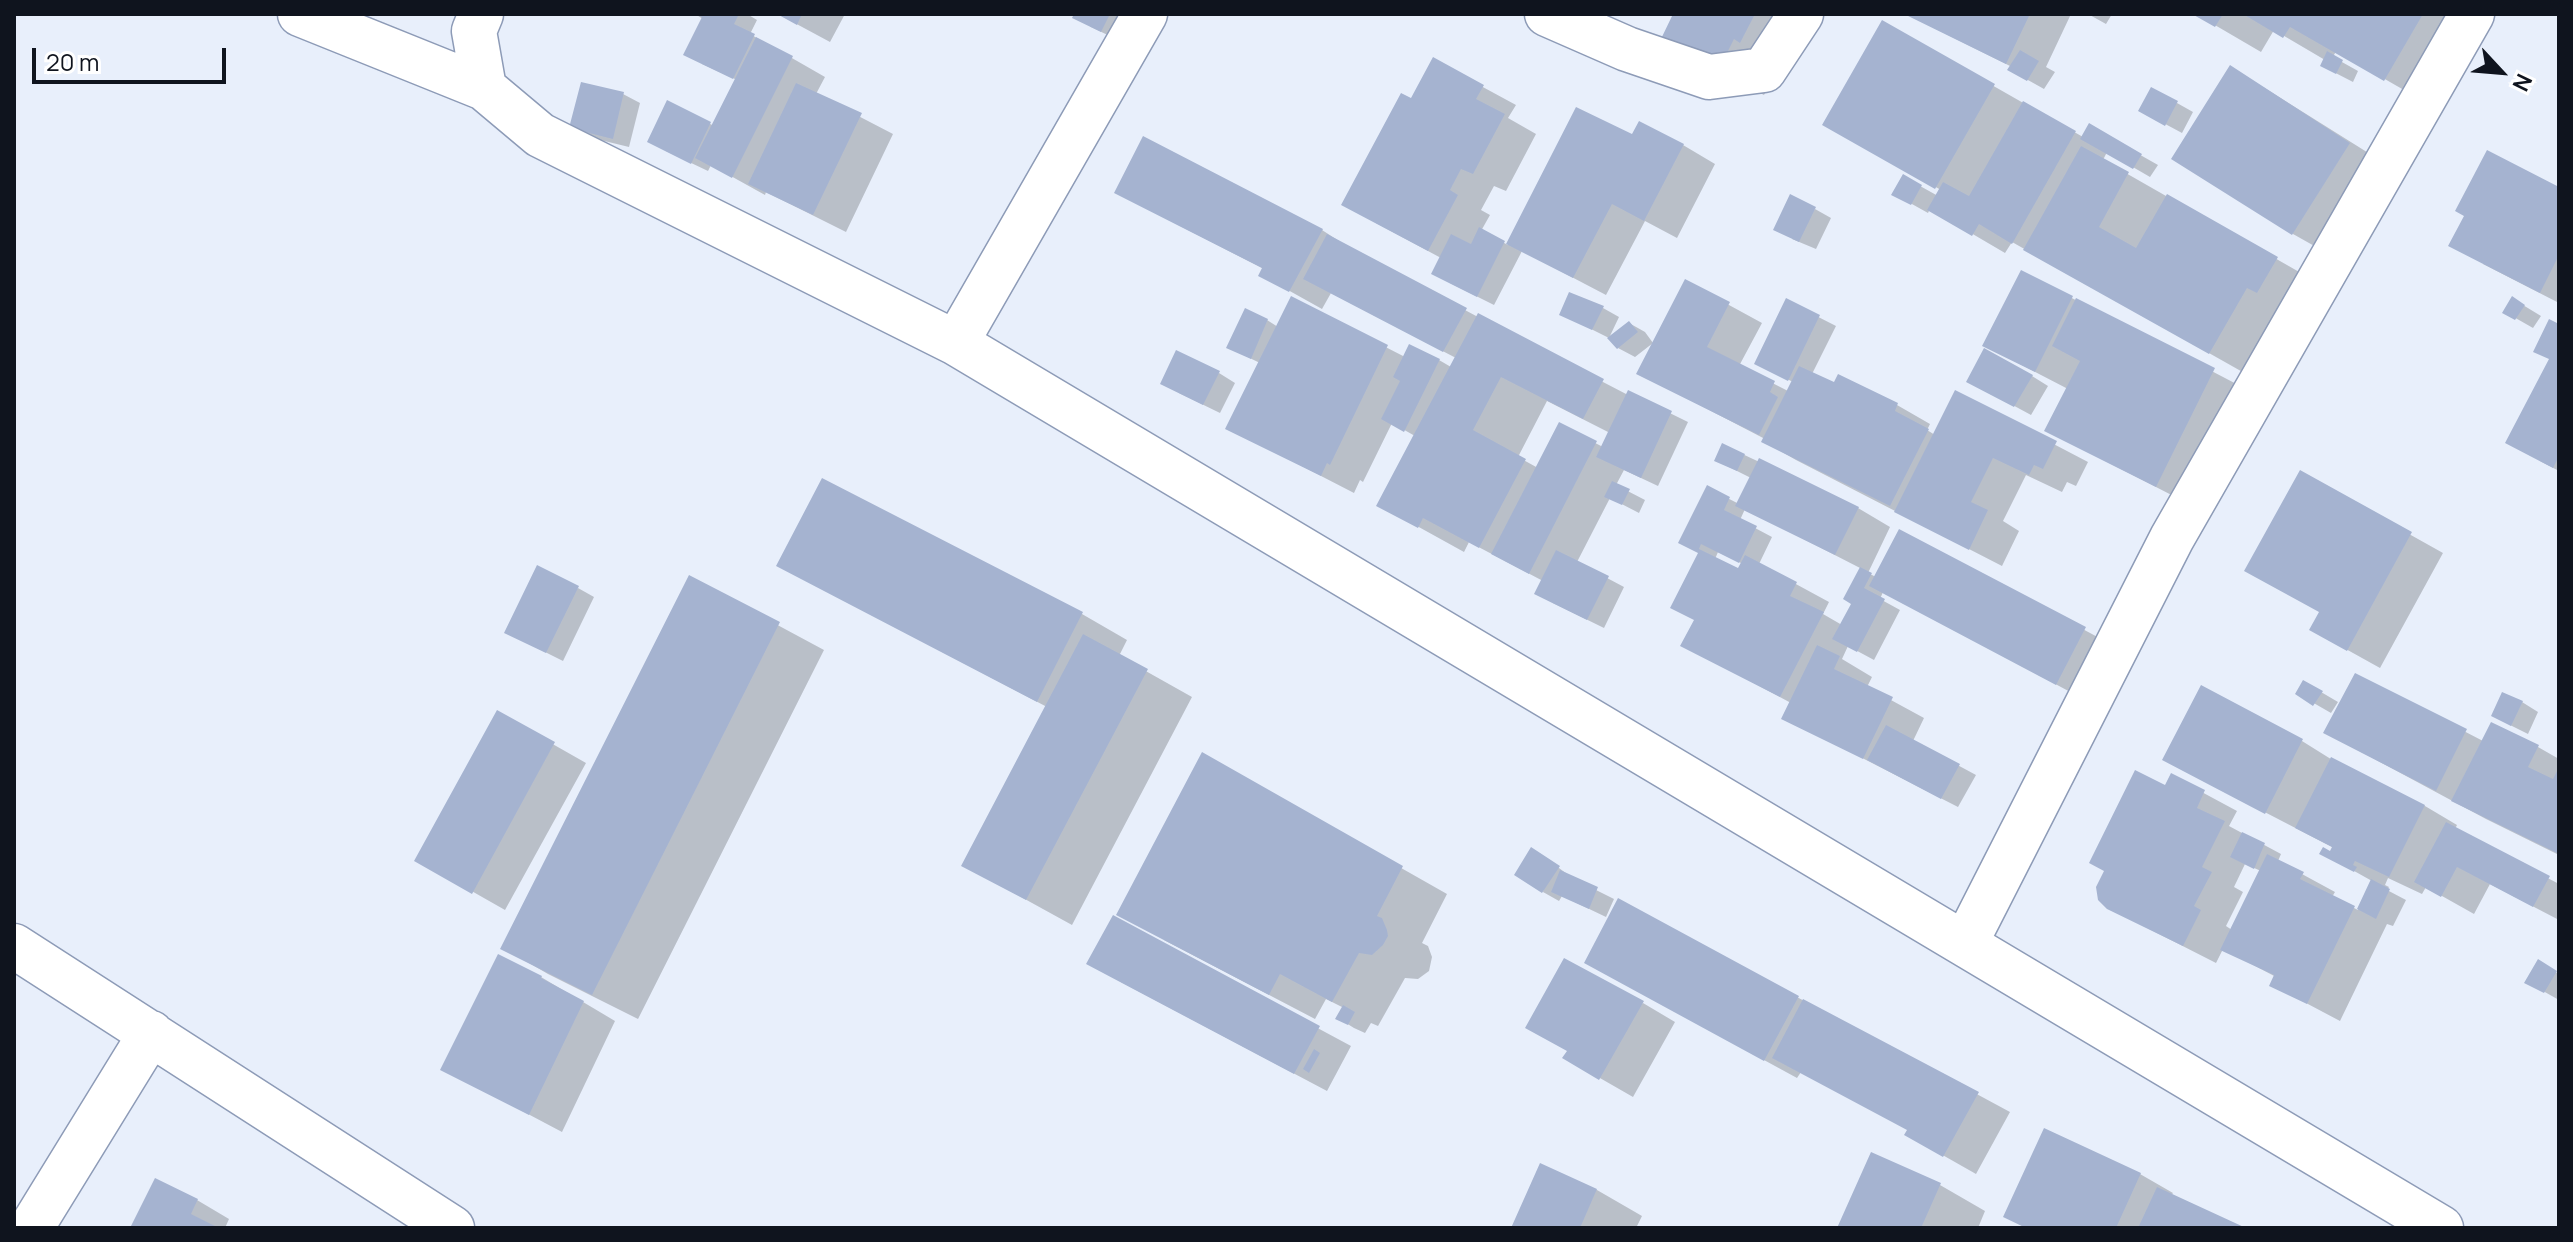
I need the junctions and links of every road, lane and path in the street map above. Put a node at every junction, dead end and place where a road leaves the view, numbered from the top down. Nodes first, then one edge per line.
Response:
1 (300, 14) edge
2 (481, 14) edge
3 (1145, 14) edge
4 (1547, 14) edge
5 (1801, 14) edge
6 (2472, 14) edge
7 (484, 88) junction
8 (956, 343) junction
9 (1965, 944) junction
10 (14, 946) edge
11 (151, 1033) junction
12 (31, 1228) edge
13 (452, 1228) edge
14 (2441, 1228) edge

1 - 7 street
2 - 7 street
3 - 8 street
4 - 5 street
6 - 9 street
7 - 8 street
8 - 9 street
9 - 14 street
10 - 11 street
11 - 12 street
11 - 13 street

